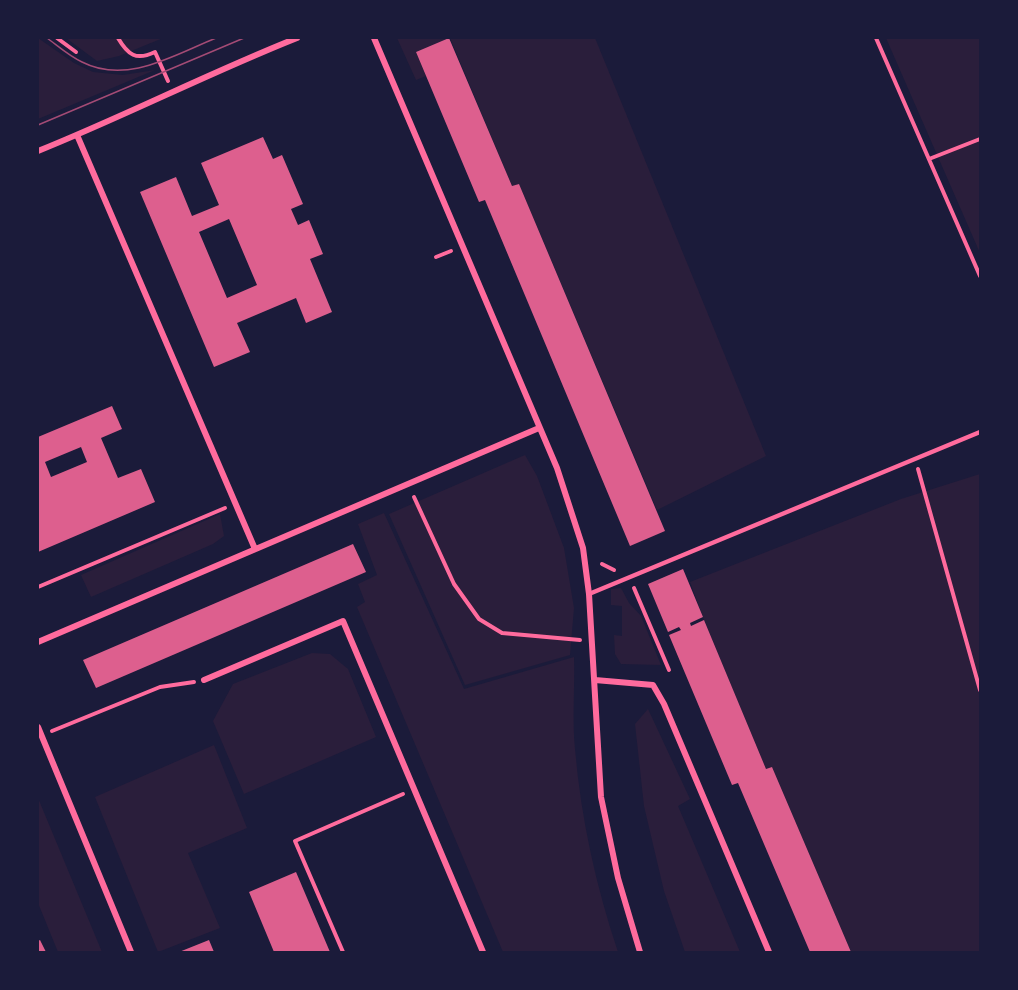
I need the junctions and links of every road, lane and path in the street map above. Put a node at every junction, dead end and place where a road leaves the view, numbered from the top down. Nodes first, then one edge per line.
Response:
1 (57, 38) edge
2 (118, 38) edge
3 (297, 38) edge
4 (374, 38) edge
5 (876, 38) edge
6 (76, 52) dead end
7 (173, 93) junction
8 (77, 135) junction
9 (981, 139) edge
10 (38, 151) edge
11 (929, 159) junction
12 (451, 251) dead end
13 (436, 257) dead end
14 (981, 276) edge
15 (539, 428) junction
16 (981, 432) edge
17 (914, 458) junction
18 (414, 497) dead end
19 (235, 503) junction
20 (255, 549) junction
21 (602, 564) dead end
22 (630, 577) junction
23 (38, 587) edge
24 (589, 594) junction
25 (580, 640) dead end
26 (38, 642) edge
27 (669, 670) dead end
28 (204, 680) joint
29 (595, 680) junction
30 (981, 690) edge
31 (38, 727) edge
32 (41, 736) junction
33 (415, 789) junction
34 (131, 952) edge
35 (343, 952) edge
36 (483, 952) edge
37 (640, 952) edge
38 (769, 952) edge

1 - 6 path
2 - 7 path
3 - 7 street
4 - 15 street
5 - 11 path
7 - 8 street
8 - 10 street
8 - 19 street
9 - 11 path
11 - 14 path
12 - 13 path
15 - 20 street
15 - 24 street
16 - 17 lane
17 - 22 lane
17 - 30 path
18 - 25 path
19 - 20 street
19 - 23 path
20 - 26 street
21 - 22 path
22 - 24 lane
22 - 27 path
24 - 29 street
28 - 32 path
28 - 33 street
29 - 37 street
29 - 38 street
31 - 32 street
32 - 34 street
33 - 35 path
33 - 36 street

